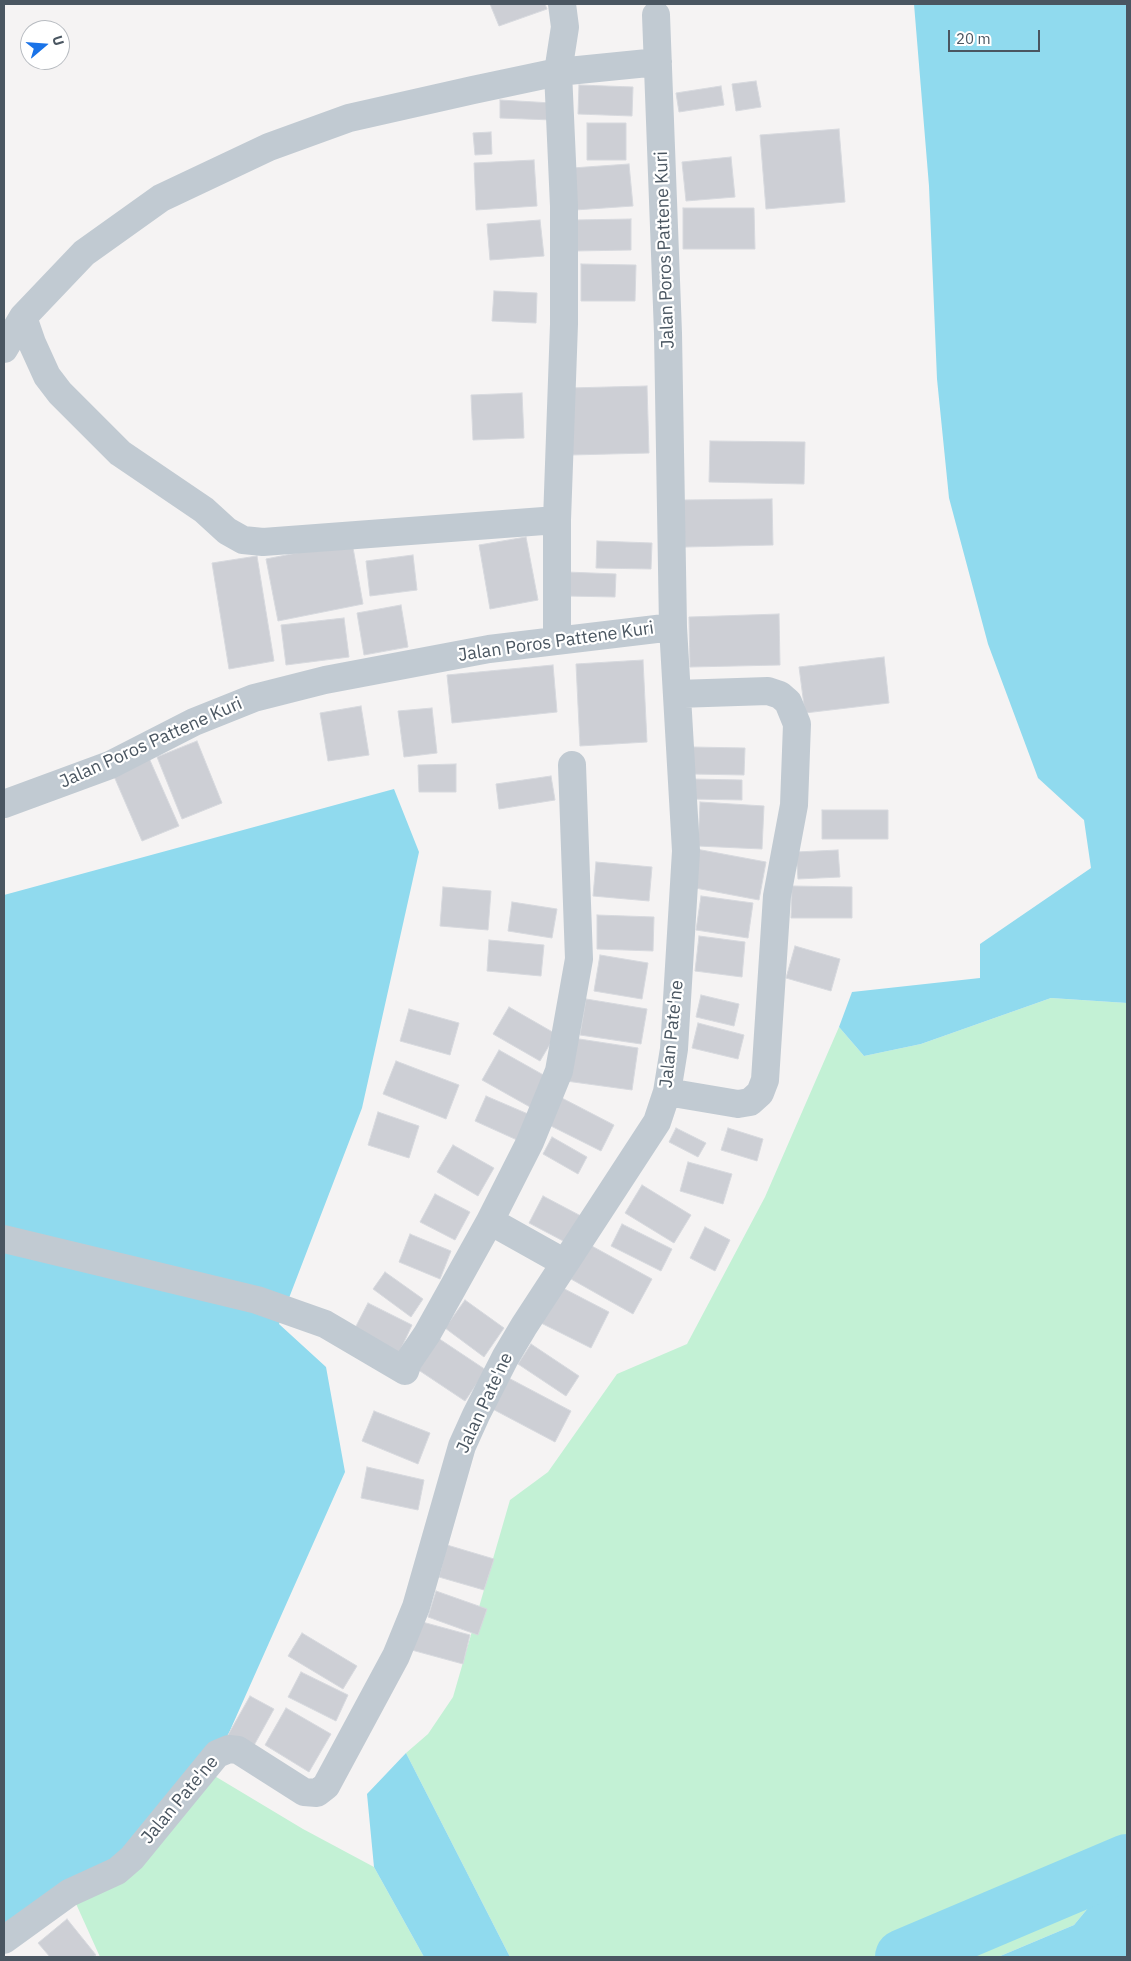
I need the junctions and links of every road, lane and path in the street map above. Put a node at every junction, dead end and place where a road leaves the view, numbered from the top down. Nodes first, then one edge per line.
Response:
1 (562, 4) edge
2 (656, 16) dead end
3 (658, 62) junction
4 (558, 72) junction
5 (23, 317) junction
6 (4, 349) edge
7 (557, 520) junction
8 (673, 627) junction
9 (557, 640) junction
10 (677, 694) junction
11 (572, 765) dead end
12 (4, 804) edge
13 (667, 1092) junction
14 (490, 1221) junction
15 (4, 1239) edge
16 (565, 1263) junction
17 (4, 1940) edge

1 - 4 street
2 - 3 street, Jalan Poros Pattene Kuri
3 - 4 street
3 - 8 street, Jalan Poros Pattene Kuri
4 - 5 street
4 - 7 street
5 - 6 street
5 - 7 street
7 - 9 street
8 - 9 street, Jalan Poros Pattene Kuri
8 - 10 street, Jalan Pate'ne
9 - 12 street, Jalan Poros Pattene Kuri
10 - 13 street, Jalan Pate'ne
10 - 13 street
11 - 14 street
13 - 16 street, Jalan Pate'ne
14 - 15 street
14 - 16 street
16 - 17 street, Jalan Pate'ne

